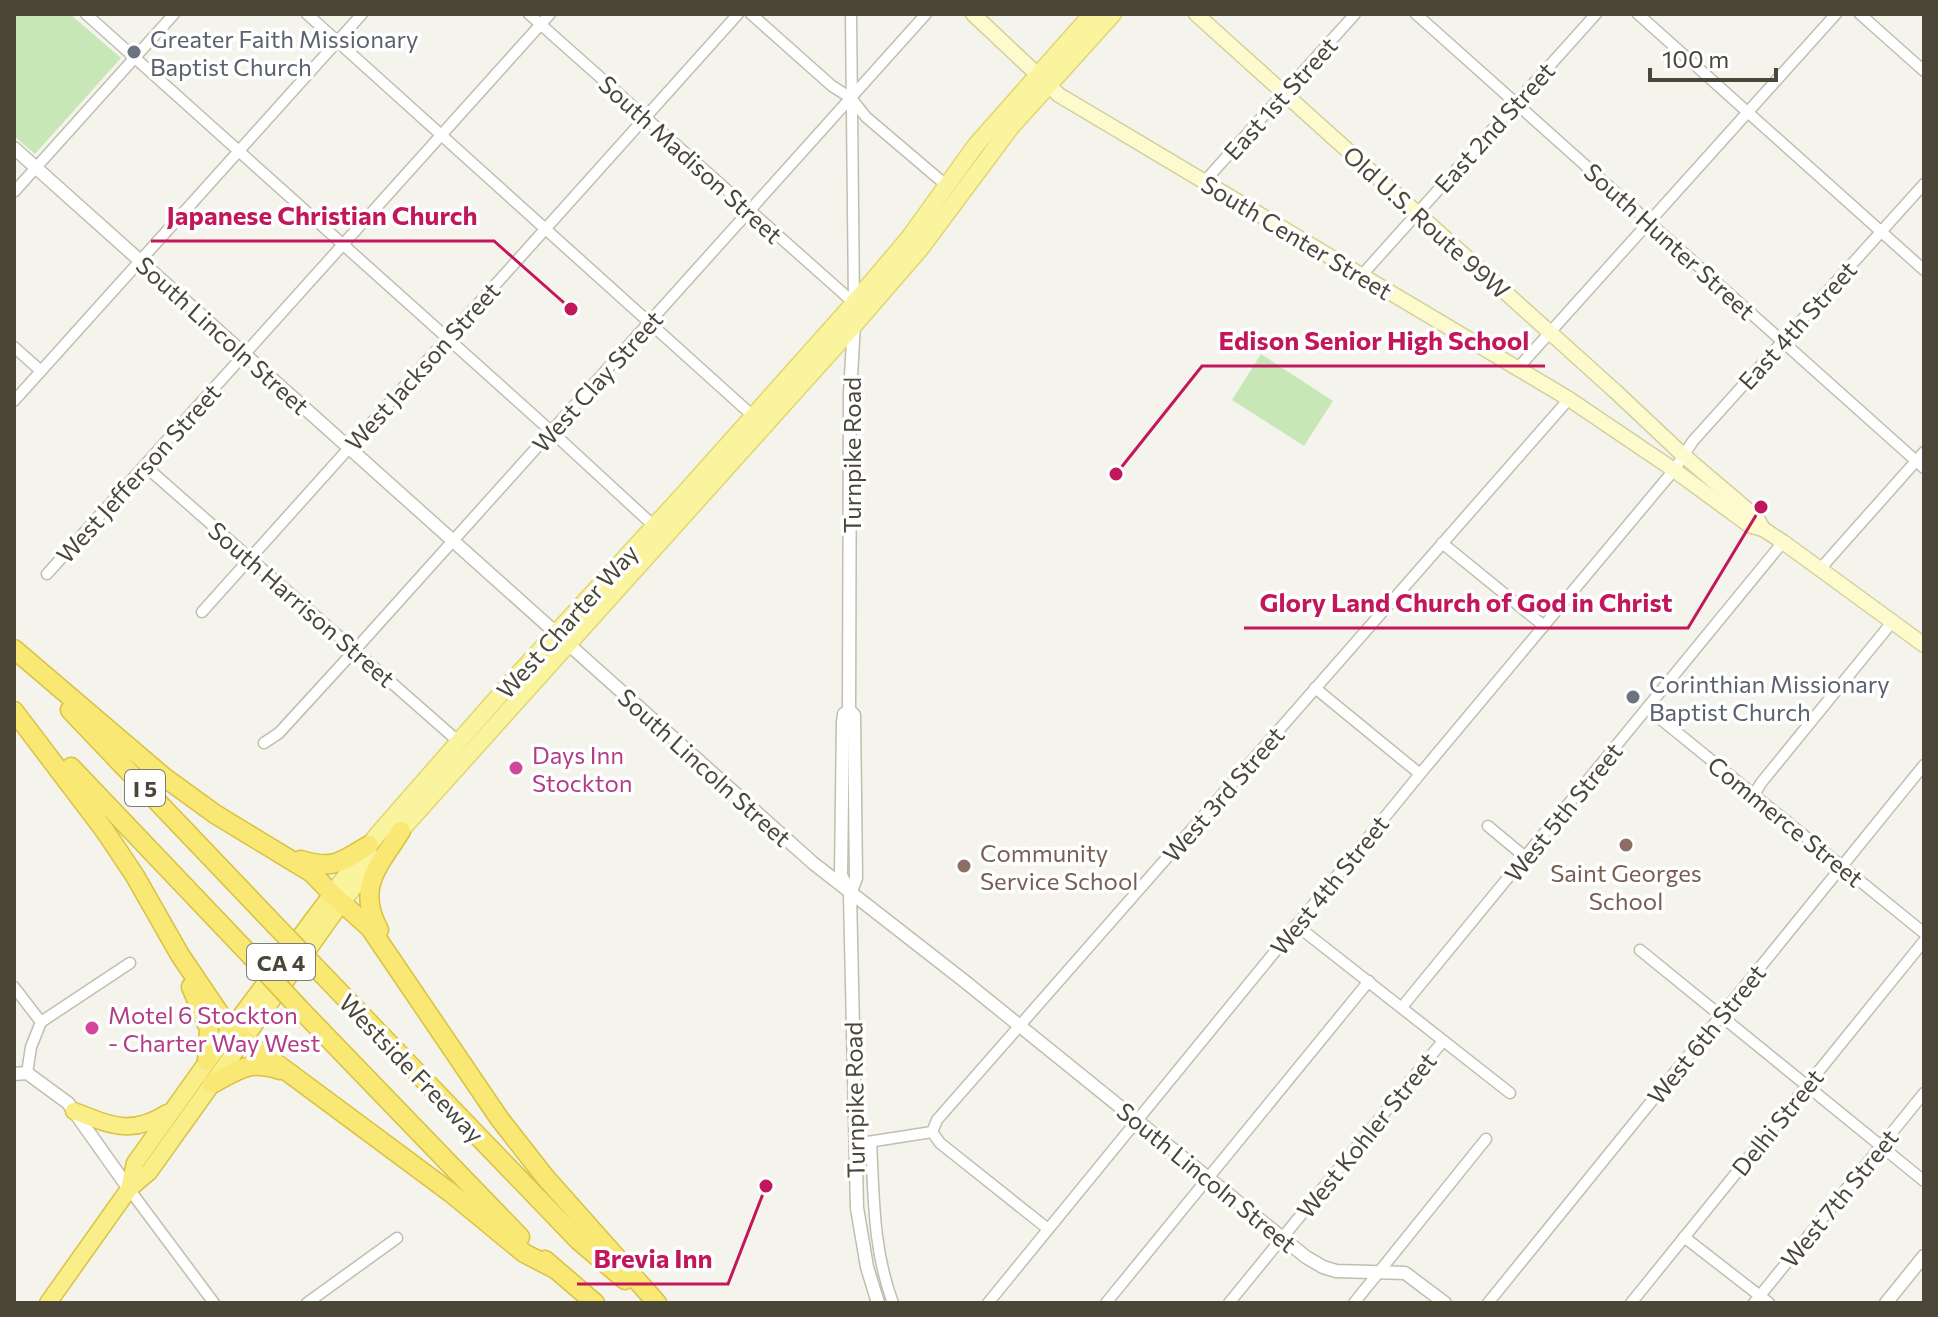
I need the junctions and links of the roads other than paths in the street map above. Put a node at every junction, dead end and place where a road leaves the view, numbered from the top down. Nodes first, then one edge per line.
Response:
1 (86, 14) edge
2 (174, 14) edge
3 (307, 14) edge
4 (362, 14) edge
5 (529, 14) edge
6 (550, 14) edge
7 (738, 14) edge
8 (751, 14) edge
9 (851, 14) edge
10 (926, 14) edge
11 (973, 14) edge
12 (1092, 14) edge
13 (1113, 14) edge
14 (1196, 14) edge
15 (1355, 14) edge
16 (1416, 14) edge
17 (1596, 14) edge
18 (1638, 14) edge
19 (1836, 14) edge
20 (1860, 14) edge
21 (541, 24) junction
22 (338, 41) junction
23 (135, 57) junction
24 (1924, 71) edge
25 (1043, 80) junction
26 (1284, 93) junction
27 (851, 98) junction
28 (1516, 103) junction
29 (1748, 112) junction
30 (645, 118) junction
31 (442, 135) junction
32 (14, 148) edge
33 (239, 151) junction
34 (36, 168) junction
35 (1204, 182) junction
36 (1924, 184) edge
37 (946, 185) junction
38 (14, 192) edge
39 (750, 211) junction
40 (1417, 213) junction
41 (1649, 222) junction
42 (546, 228) junction
43 (1881, 232) junction
44 (343, 244) junction
45 (140, 261) junction
46 (1924, 270) edge
47 (1361, 276) junction
48 (854, 303) junction
49 (651, 321) junction
50 (854, 324) junction
51 (1550, 332) junction
52 (447, 337) junction
53 (1782, 342) junction
54 (14, 347) edge
55 (244, 354) junction
56 (1517, 369) junction
57 (41, 371) junction
58 (1569, 399) junction
59 (14, 401) edge
60 (753, 416) junction
61 (552, 432) junction
62 (349, 448) junction
63 (1683, 455) junction
64 (735, 458) junction
65 (1921, 461) edge
66 (145, 466) junction
67 (1674, 470) junction
68 (654, 526) junction
69 (1763, 529) junction
70 (454, 540) junction
71 (1783, 542) junction
72 (1442, 543) junction
73 (250, 558) junction
74 (1821, 568) junction
75 (633, 571) junction
76 (47, 574) dead end
77 (202, 612) dead end
78 (1893, 621) junction
79 (1544, 626) junction
80 (562, 640) junction
81 (1924, 645) edge
82 (14, 650) edge
83 (354, 651) junction
84 (1315, 688) junction
85 (1647, 708) junction
86 (14, 709) edge
87 (459, 742) junction
88 (264, 743) dead end
89 (1924, 765) edge
90 (1420, 774) junction
91 (1754, 795) junction
92 (427, 802) junction
93 (1488, 826) dead end
94 (401, 831) junction
95 (369, 845) junction
96 (286, 856) junction
97 (1525, 857) junction
98 (1842, 866) junction
99 (850, 894) junction
100 (337, 898) junction
101 (1296, 925) junction
102 (1924, 933) edge
103 (1924, 941) edge
104 (1640, 950) dead end
105 (180, 955) junction
106 (130, 963) dead end
107 (401, 972) junction
108 (1369, 981) junction
109 (14, 987) edge
110 (1402, 1007) junction
111 (1721, 1016) junction
112 (41, 1022) junction
113 (1019, 1026) junction
114 (238, 1034) junction
115 (1443, 1041) junction
116 (207, 1061) junction
117 (20, 1073) edge
118 (289, 1073) junction
119 (212, 1084) junction
120 (1807, 1086) junction
121 (1510, 1093) dead end
122 (1924, 1093) edge
123 (175, 1108) junction
124 (74, 1111) junction
125 (1138, 1121) junction
126 (932, 1132) junction
127 (1486, 1139) dead end
128 (871, 1142) junction
129 (855, 1144) junction
130 (1881, 1146) junction
131 (1208, 1178) junction
132 (1924, 1181) edge
133 (129, 1189) junction
134 (1048, 1229) junction
135 (1684, 1237) junction
136 (397, 1238) dead end
137 (1282, 1238) junction
138 (1924, 1256) edge
139 (553, 1268) junction
140 (1378, 1273) junction
141 (1761, 1301) edge
142 (48, 1303) edge
143 (214, 1303) edge
144 (307, 1303) edge
145 (595, 1303) edge
146 (655, 1303) edge
147 (878, 1303) edge
148 (893, 1303) edge
149 (988, 1303) edge
150 (1106, 1303) edge
151 (1229, 1303) edge
152 (1354, 1303) edge
153 (1445, 1303) edge
154 (1488, 1303) edge
155 (1631, 1303) edge
156 (1886, 1303) edge

1 - 23 street
2 - 23 street
3 - 22 street
4 - 22 street
5 - 21 street, South Madison Street
6 - 21 street, West Jefferson Street
7 - 30 street, West Jackson Street
8 - 27 street
9 - 27 street, Turnpike Road
10 - 27 street, West Clay Street
11 - 25 main road, South Center Street
12 - 25 main road
13 - 25 main road
14 - 26 main road, Old U.S. Route 99W
15 - 26 street, East 1st Street
16 - 28 street, South Hunter Street
17 - 28 street, East 2nd Street
18 - 29 street
19 - 29 street
20 - 24 street
21 - 30 street, South Madison Street
21 - 31 street, West Jefferson Street
22 - 31 street
22 - 33 street
23 - 33 street
23 - 34 street
25 - 35 main road, South Center Street
25 - 37 main road, West Charter Way
25 - 50 main road, West Charter Way
26 - 35 street, East 1st Street
26 - 40 main road, Old U.S. Route 99W
27 - 37 street
27 - 39 street, West Clay Street
27 - 48 street, Turnpike Road
28 - 40 street, East 2nd Street
28 - 41 street, South Hunter Street
29 - 41 street
29 - 43 street
30 - 39 street, South Madison Street
30 - 42 street, West Jackson Street
31 - 42 street
31 - 44 street, West Jefferson Street
32 - 34 street, South Lincoln Street
33 - 44 street
33 - 45 street
34 - 38 street
34 - 45 street, South Lincoln Street
35 - 47 main road, South Center Street
36 - 43 street, East 4th Street
37 - 48 main road, West Charter Way
39 - 48 street, South Madison Street
39 - 49 street, West Clay Street
40 - 47 street, East 2nd Street
40 - 51 main road, Old U.S. Route 99W
41 - 51 street
41 - 53 street, South Hunter Street
42 - 49 street
42 - 52 street, West Jackson Street
43 - 46 street
43 - 53 street, East 4th Street
44 - 52 street
44 - 55 street, West Jefferson Street
45 - 55 street, South Lincoln Street
45 - 57 street
47 - 56 main road, South Center Street
48 - 50 street, Turnpike Road
48 - 60 main road, West Charter Way
49 - 60 street
49 - 61 street, West Clay Street
50 - 64 main road, West Charter Way
50 - 99 street, Turnpike Road
51 - 56 street
51 - 63 main road, Old U.S. Route 99W
52 - 61 street
52 - 62 street, West Jackson Street
53 - 63 street, East 4th Street
53 - 65 street, South Hunter Street
54 - 57 street
55 - 62 street, South Lincoln Street
55 - 66 street, West Jefferson Street
56 - 58 main road, South Center Street
57 - 59 street
58 - 67 main road, South Center Street
58 - 72 street, West 3rd Street
60 - 64 main road
60 - 68 main road, West Charter Way
61 - 68 street
61 - 70 street, West Clay Street
62 - 70 street, South Lincoln Street
62 - 73 street, West Jackson Street
63 - 67 street, East 4th Street
63 - 69 main road, Old U.S. Route 99W
64 - 75 main road, West Charter Way
65 - 74 street
66 - 73 street, South Harrison Street
66 - 76 street, West Jefferson Street
67 - 69 main road, Old U.S. Route 99W
67 - 79 street, West 4th Street
68 - 75 main road
68 - 80 main road, West Charter Way
69 - 71 main road, Old U.S. Route 99W
70 - 80 street, South Lincoln Street
70 - 83 street, West Clay Street
71 - 74 main road, Old U.S. Route 99W
71 - 85 street, West 5th Street
72 - 79 street
72 - 84 street, West 3rd Street
73 - 77 street, West Jackson Street
73 - 83 street, South Harrison Street
74 - 78 main road, Old U.S. Route 99W
75 - 80 main road, West Charter Way
78 - 81 main road, Old U.S. Route 99W
78 - 91 street
79 - 90 street, West 4th Street
80 - 87 main road, West Charter Way
80 - 92 main road, West Charter Way
80 - 99 street, South Lincoln Street
82 - 96 highway
82 - 146 highway, Westside Freeway / I 5, bridge
83 - 87 street, South Harrison Street
83 - 88 street, West Clay Street
84 - 90 street
84 - 113 street, West 3rd Street
85 - 91 street, Commerce Street
85 - 97 street, West 5th Street
86 - 105 highway
86 - 139 highway, Westside Freeway / I 5, bridge
87 - 92 main road
87 - 95 main road, West Charter Way
89 - 98 street, West 6th Street
90 - 101 street, West 4th Street
91 - 98 street, Commerce Street
92 - 94 main road, West Charter Way
93 - 97 street
94 - 100 main road, West Charter Way
94 - 107 highway
95 - 96 highway
95 - 100 main road, West Charter Way
96 - 100 highway
97 - 110 street, West 5th Street
98 - 102 street, Commerce Street
98 - 111 street, West 6th Street
99 - 113 street, South Lincoln Street
99 - 129 street, Turnpike Road
100 - 107 highway
100 - 114 highway, West Charter Way / CA 4
101 - 108 street
101 - 125 street, West 4th Street
103 - 120 street, Delhi Street
104 - 111 street
105 - 114 highway
105 - 116 highway
106 - 112 street
107 - 146 highway
108 - 110 street
108 - 131 street
109 - 112 street
110 - 115 street
111 - 120 street
111 - 154 street, West 6th Street
112 - 117 street
113 - 125 street, South Lincoln Street
113 - 126 street, West 3rd Street
114 - 116 highway, West Charter Way / CA 4
114 - 118 highway
114 - 119 highway, West Charter Way / CA 4
115 - 121 street
115 - 137 street, West Kohler Street
116 - 123 highway, West Charter Way / CA 4
117 - 124 street
118 - 119 highway
118 - 139 highway
119 - 133 highway, West Charter Way / CA 4
120 - 130 street
120 - 135 street, Delhi Street
122 - 130 street, West 7th Street
123 - 124 highway
123 - 133 highway, West Charter Way / CA 4
124 - 133 street
125 - 131 street, South Lincoln Street
125 - 134 street, West 4th Street
126 - 128 street
126 - 134 street
127 - 140 street
128 - 129 street
128 - 148 street
129 - 147 street, Turnpike Road
130 - 132 street
130 - 141 street, West 7th Street
131 - 137 street, South Lincoln Street
131 - 150 street
133 - 142 highway, West Charter Way / CA 4
133 - 143 street
134 - 149 street, West 4th Street
135 - 141 street
135 - 155 street, Delhi Street
136 - 144 street
137 - 140 street, South Lincoln Street
137 - 151 street, West Kohler Street
138 - 156 street
139 - 145 highway, Westside Freeway / I 5
140 - 152 street
140 - 153 street, South Lincoln Street

